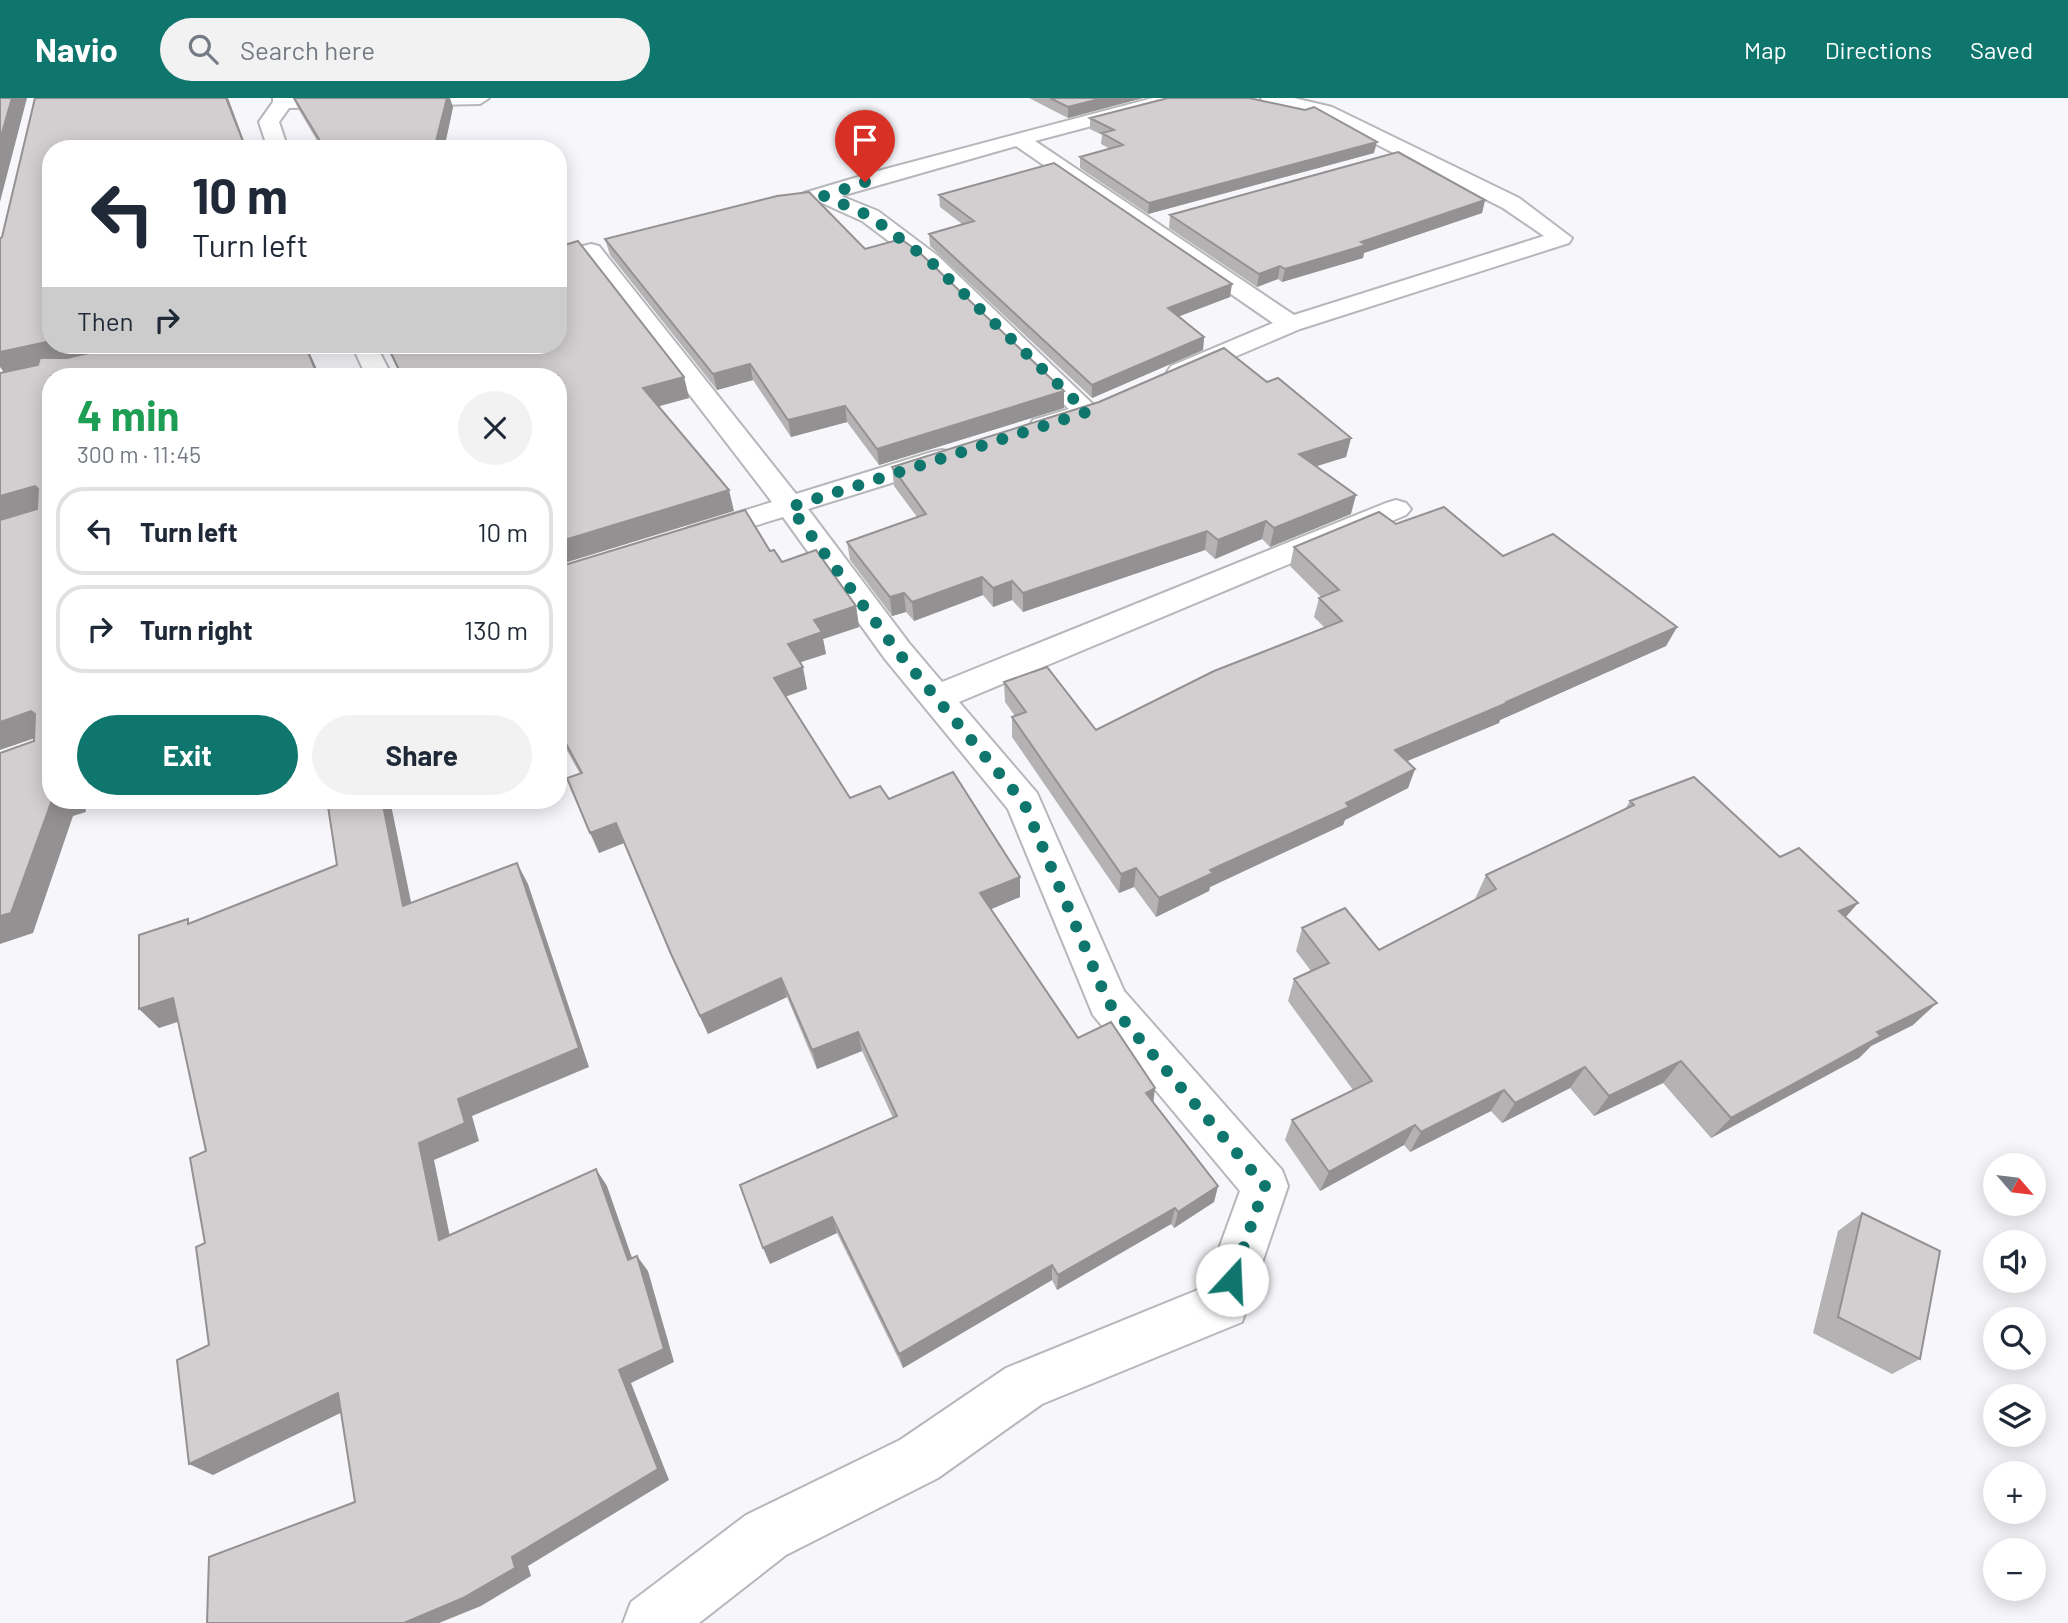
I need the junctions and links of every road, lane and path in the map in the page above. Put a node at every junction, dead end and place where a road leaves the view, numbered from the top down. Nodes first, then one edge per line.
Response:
1 (480, 98) edge
2 (1175, 98) edge
3 (1270, 98) edge
4 (282, 100) edge
5 (1020, 139) junction
6 (275, 140) edge
7 (1408, 152) junction
8 (1381, 160) edge
9 (824, 196) junction
10 (790, 201) edge
11 (1171, 218) edge
12 (1145, 225) junction
13 (592, 250) dead end
14 (1291, 324) junction
15 (1163, 379) edge
16 (1014, 435) edge
17 (961, 452) edge
18 (790, 507) junction
19 (1396, 509) dead end
20 (672, 543) edge
21 (937, 698) junction
22 (652, 1623) edge

1 - 4 street
2 - 5 street
3 - 7 street
4 - 6 street
5 - 9 street
5 - 12 street
7 - 8 street
7 - 14 street
9 - 10 street
9 - 16 street
11 - 12 street
12 - 14 street
13 - 18 street
14 - 15 street
17 - 18 street
18 - 20 street
18 - 21 street
19 - 21 street
21 - 22 street

